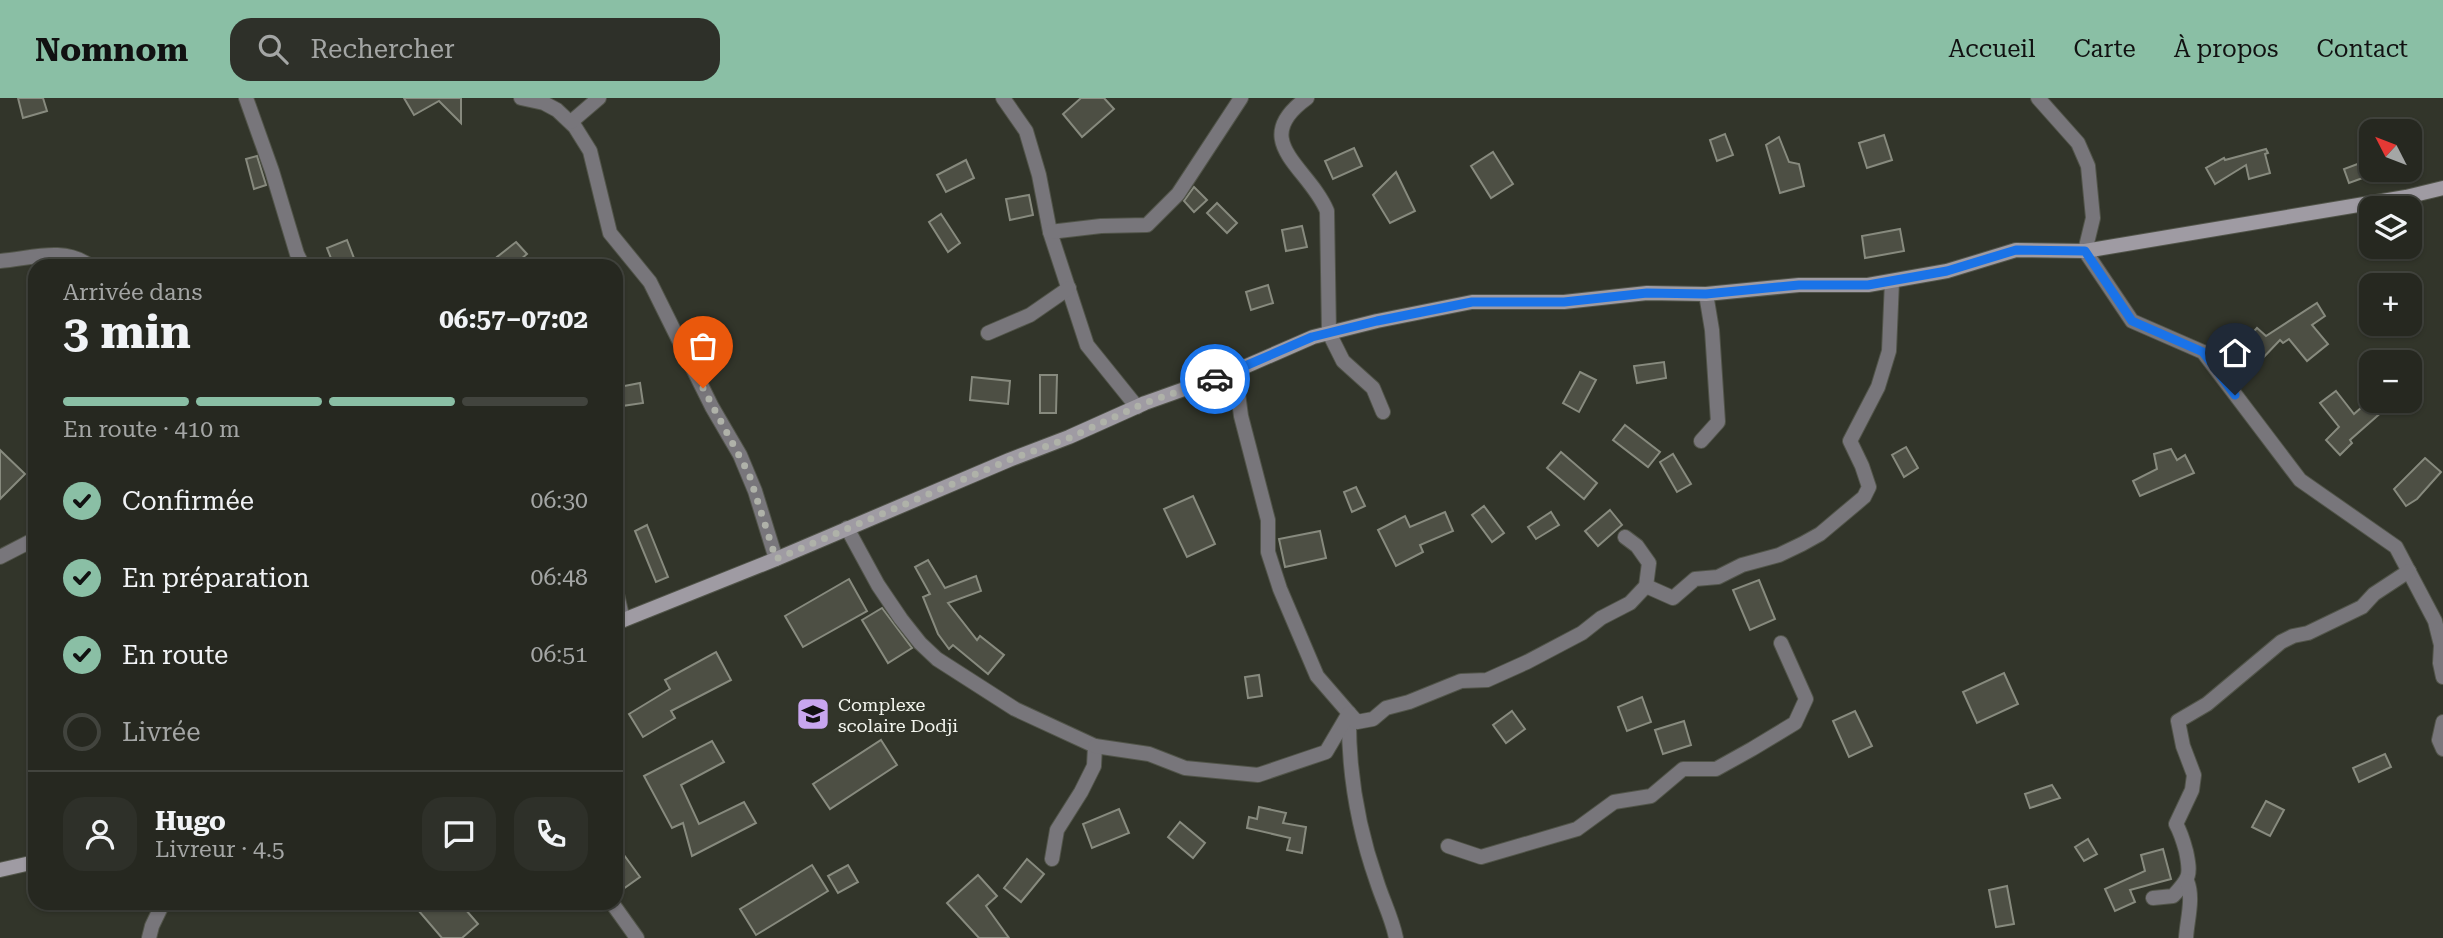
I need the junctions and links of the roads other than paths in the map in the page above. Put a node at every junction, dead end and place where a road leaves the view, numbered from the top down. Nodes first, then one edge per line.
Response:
1 (246, 98) edge
2 (521, 98) edge
3 (599, 98) edge
4 (1003, 98) edge
5 (1241, 98) edge
6 (1307, 98) edge
7 (2038, 98) edge
8 (571, 122) junction
9 (2443, 188) edge
10 (1050, 232) junction
11 (2085, 251) junction
12 (77, 259) edge
13 (297, 259) edge
14 (0, 261) edge
15 (1892, 281) junction
16 (1069, 288) junction
17 (1706, 294) junction
18 (988, 333) dead end
19 (1329, 333) junction
20 (1235, 371) junction
21 (1137, 407) junction
22 (1383, 412) dead end
23 (1701, 441) dead end
24 (847, 528) junction
25 (1625, 537) dead end
26 (28, 543) edge
27 (0, 557) edge
28 (776, 559) junction
29 (2409, 571) junction
30 (1646, 586) junction
31 (623, 620) edge
32 (1781, 643) dead end
33 (2443, 677) edge
34 (1349, 713) junction
35 (2443, 722) edge
36 (1096, 746) junction
37 (2443, 749) edge
38 (1448, 846) dead end
39 (1052, 859) dead end
40 (28, 864) edge
41 (0, 870) edge
42 (2187, 881) junction
43 (2152, 898) dead end
44 (160, 910) edge
45 (616, 910) edge
46 (1395, 937) edge
47 (149, 938) edge
48 (637, 938) edge
49 (2186, 938) edge

1 - 13 street
2 - 8 street
3 - 8 street
4 - 10 street
5 - 10 street
6 - 19 street
7 - 11 street
8 - 28 street
9 - 11 main road
10 - 16 street
11 - 15 main road
11 - 29 street
12 - 14 street
15 - 17 main road
15 - 30 street
16 - 18 street
16 - 21 street
17 - 19 main road
17 - 23 street
19 - 20 main road
19 - 22 street
20 - 21 main road
20 - 34 street
21 - 24 main road
24 - 28 main road
24 - 36 street
25 - 30 street
26 - 27 street
28 - 31 main road
29 - 33 street
29 - 42 street
30 - 34 street
32 - 38 street
34 - 36 street
34 - 46 street
35 - 37 street
36 - 39 street
40 - 41 main road
42 - 43 street
42 - 49 street
44 - 47 street
45 - 48 street

